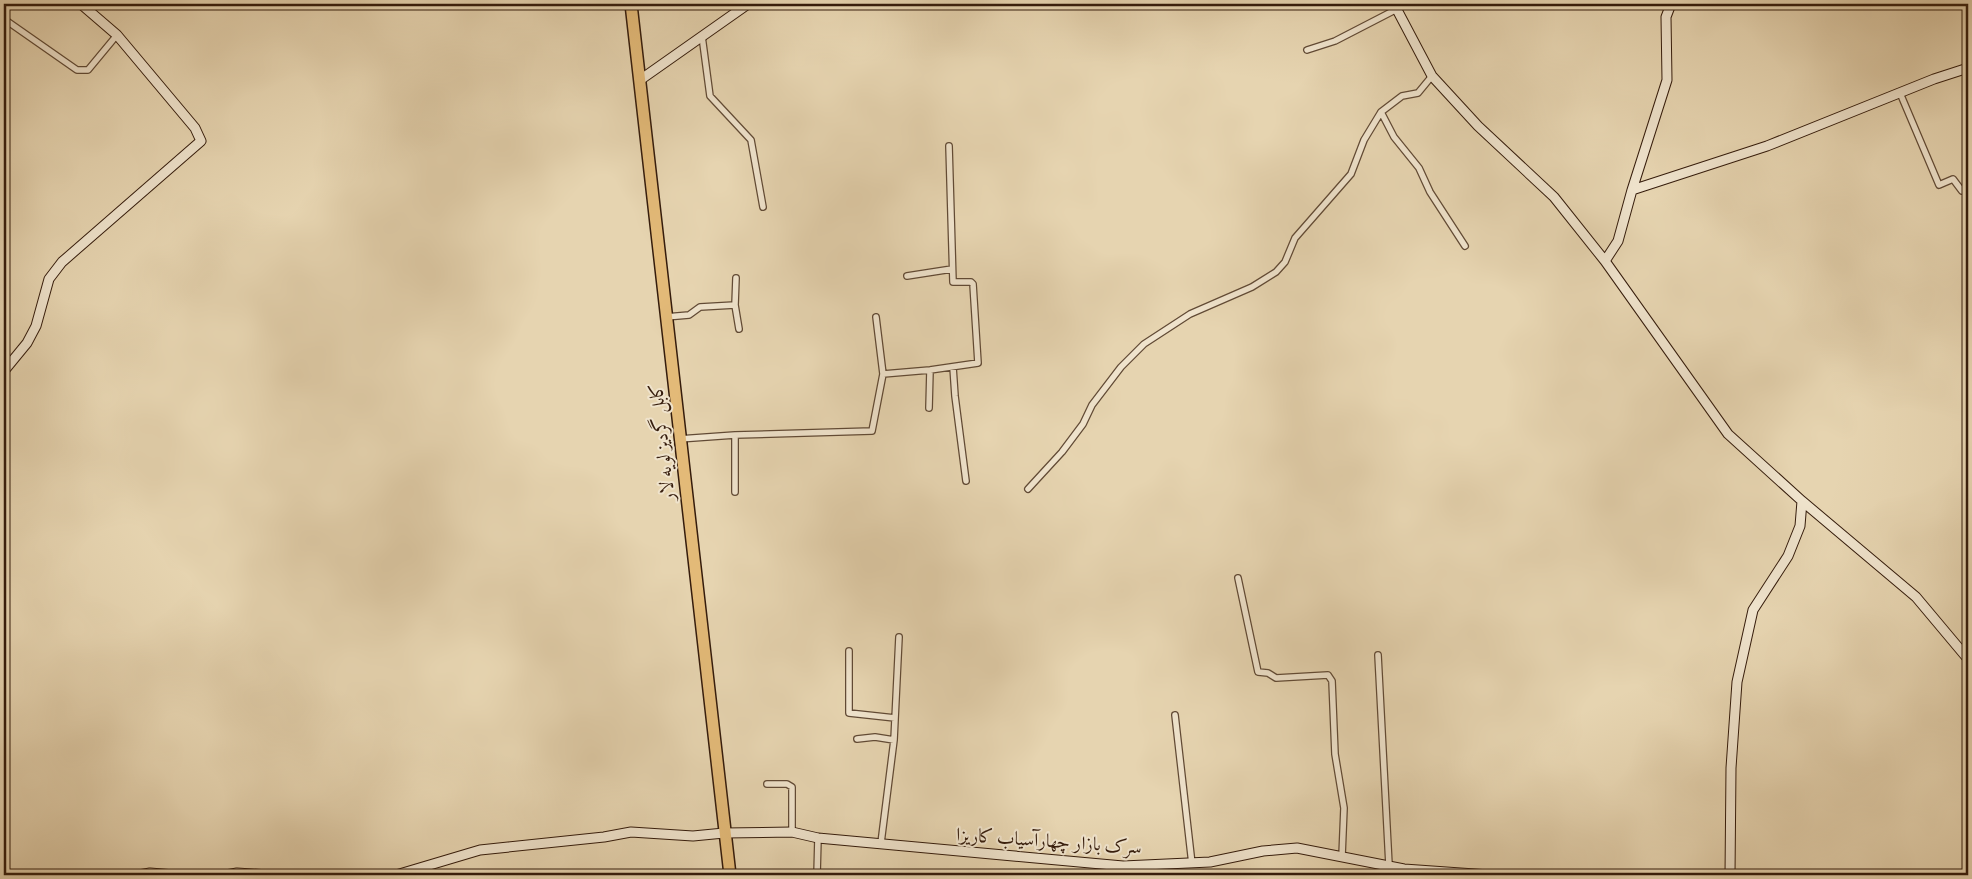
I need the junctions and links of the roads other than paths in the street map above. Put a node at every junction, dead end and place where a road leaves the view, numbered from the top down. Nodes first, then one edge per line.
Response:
1 (81, 4) edge
2 (631, 4) edge
3 (748, 4) edge
4 (1671, 4) edge
5 (1395, 6) edge
6 (4, 19) edge
7 (116, 35) junction
8 (702, 36) junction
9 (1307, 50) dead end
10 (1968, 68) edge
11 (1432, 76) junction
12 (640, 80) junction
13 (1900, 93) junction
14 (1381, 112) junction
15 (950, 146) dead end
16 (1632, 190) junction
17 (1968, 191) edge
18 (763, 207) dead end
19 (1465, 246) dead end
20 (1605, 261) junction
21 (952, 269) junction
22 (907, 276) dead end
23 (736, 278) dead end
24 (734, 305) junction
25 (666, 317) junction
26 (876, 317) dead end
27 (739, 328) dead end
28 (953, 367) junction
29 (930, 370) junction
30 (4, 371) edge
31 (883, 374) junction
32 (929, 408) dead end
33 (735, 434) junction
34 (679, 439) junction
35 (966, 481) dead end
36 (1028, 489) dead end
37 (736, 492) dead end
38 (1802, 501) junction
39 (1238, 578) dead end
40 (899, 637) dead end
41 (849, 651) dead end
42 (1378, 655) dead end
43 (1968, 659) edge
44 (1175, 715) dead end
45 (895, 718) junction
46 (857, 739) dead end
47 (894, 740) junction
48 (767, 784) dead end
49 (792, 832) junction
50 (724, 833) junction
51 (818, 838) junction
52 (881, 843) junction
53 (1342, 856) junction
54 (1192, 864) junction
55 (1389, 865) junction
56 (139, 875) edge
57 (174, 875) edge
58 (226, 875) edge
59 (268, 875) edge
60 (396, 875) edge
61 (730, 875) edge
62 (817, 875) edge
63 (1489, 875) edge
64 (1730, 875) edge

1 - 7 street
2 - 12 highway, کابل گردیز لویه لار
3 - 8 street
4 - 16 street
5 - 9 street
5 - 11 street
6 - 7 street
7 - 30 street
8 - 12 street
8 - 18 street
10 - 13 street
11 - 14 street
11 - 20 street
12 - 25 highway, کابل گردیز لویه لار
13 - 16 street
13 - 17 street
14 - 19 street
14 - 36 street
15 - 21 street
16 - 20 street
20 - 38 street
21 - 22 street
21 - 28 street
23 - 24 street
24 - 25 street
24 - 27 street
25 - 34 highway, کابل گردیز لویه لار
26 - 31 street
28 - 29 street
28 - 35 street
29 - 31 street
29 - 32 street
31 - 33 street
33 - 34 street
33 - 37 street
34 - 50 highway, کابل گردیز لویه لار
38 - 43 street
38 - 64 street
39 - 53 street
40 - 45 street
41 - 45 street
42 - 55 street
44 - 54 street
45 - 47 street
46 - 47 street
47 - 52 street
48 - 49 street
49 - 50 street, سرک بازار چهارآسیاب کاریزا
49 - 51 street, سرک بازار چهارآسیاب کاریزا
50 - 60 street, سرک بازار چهارآسیاب کاریزا
50 - 61 highway, کابل گردیز لویه لار
51 - 52 street, سرک بازار چهارآسیاب کاریزا
51 - 62 street
52 - 54 street, سرک بازار چهارآسیاب کاریزا
53 - 54 street, سرک بازار چهارآسیاب کاریزا
53 - 55 street, سرک بازار چهارآسیاب کاریزا
55 - 63 street, سرک بازار چهارآسیاب کاریزا
56 - 57 street
58 - 59 street

